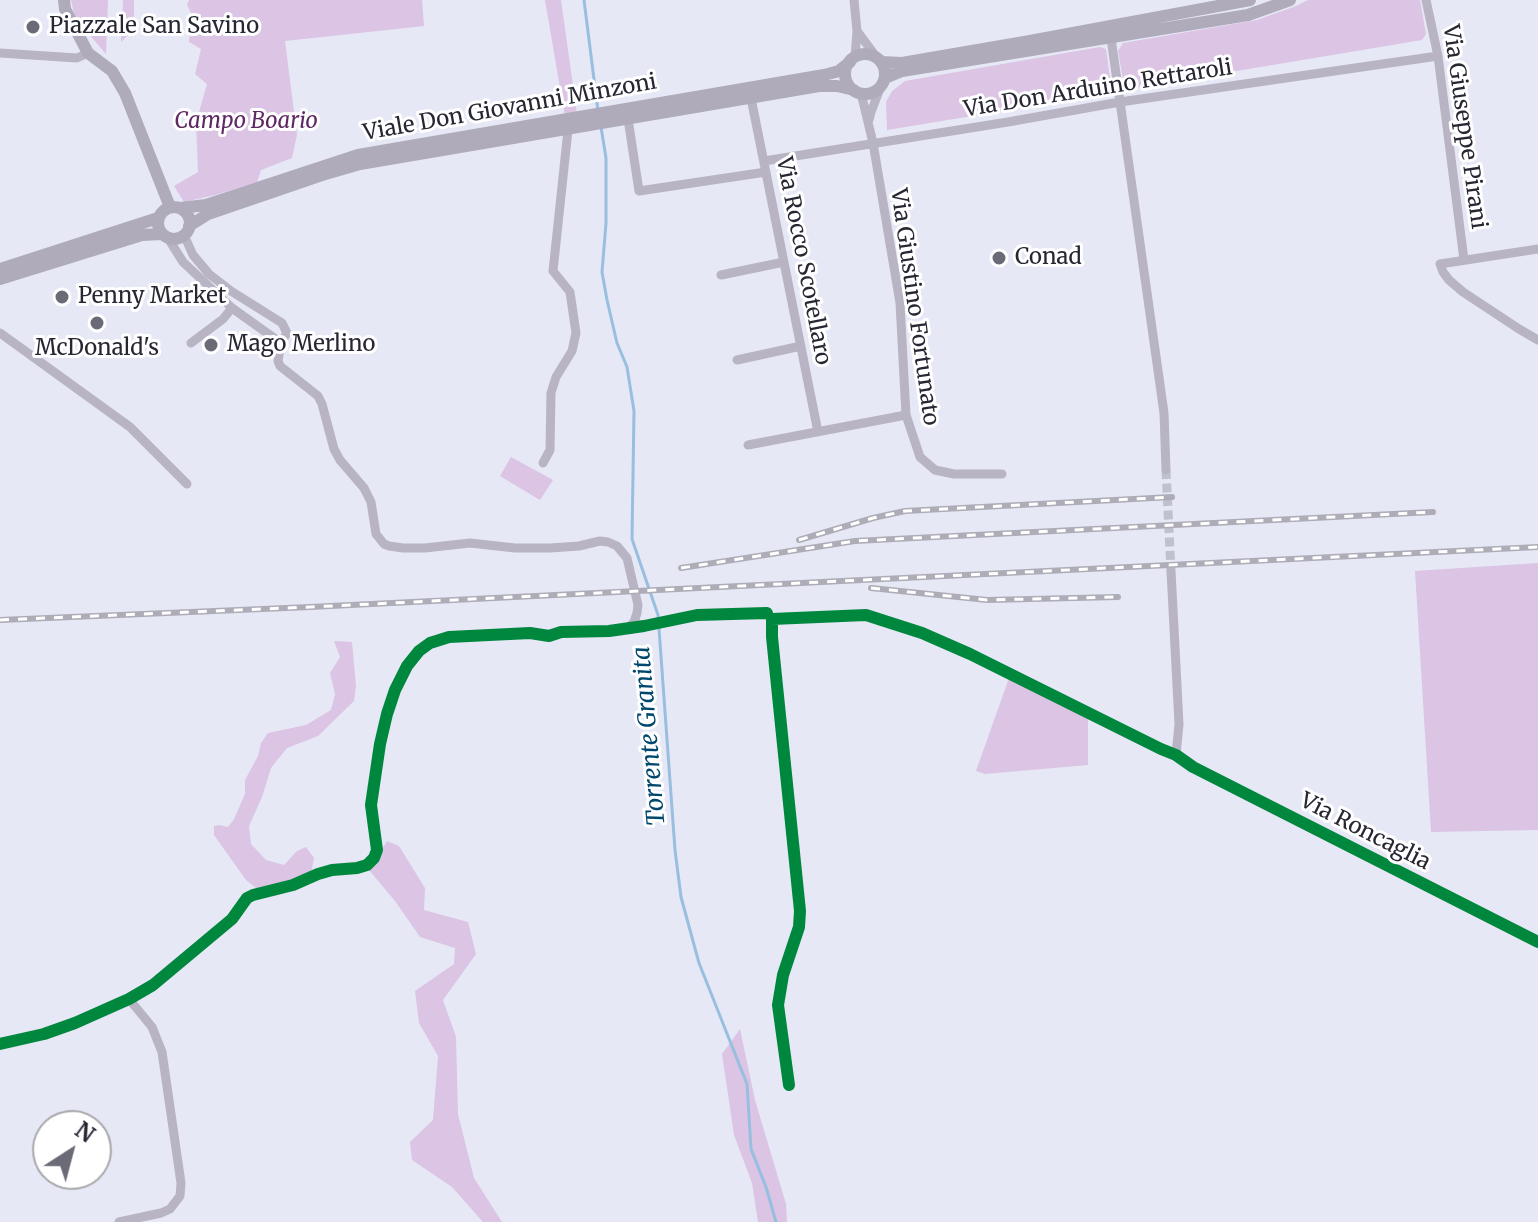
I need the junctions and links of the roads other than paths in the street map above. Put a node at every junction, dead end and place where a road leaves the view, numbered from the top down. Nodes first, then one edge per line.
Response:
1 (64, 0) edge
2 (854, 0) edge
3 (1250, 0) edge
4 (1290, 0) edge
5 (1426, 0) edge
6 (1202, 5) edge
7 (857, 31) junction
8 (1111, 38) junction
9 (0, 53) edge
10 (88, 53) junction
11 (1438, 56) junction
12 (852, 60) junction
13 (879, 60) junction
14 (883, 82) junction
15 (857, 92) junction
16 (751, 98) junction
17 (1120, 102) junction
18 (620, 117) junction
19 (869, 124) junction
20 (575, 125) junction
21 (873, 143) junction
22 (764, 161) junction
23 (766, 172) junction
24 (175, 208) junction
25 (158, 218) junction
26 (187, 231) junction
27 (165, 236) junction
28 (1538, 249) edge
29 (1464, 260) junction
30 (784, 262) junction
31 (0, 269) edge
32 (721, 275) dead end
33 (0, 279) edge
34 (232, 308) junction
35 (0, 333) edge
36 (1538, 340) edge
37 (191, 343) dead end
38 (281, 343) junction
39 (801, 346) junction
40 (737, 360) dead end
41 (906, 415) junction
42 (818, 432) junction
43 (748, 445) dead end
44 (543, 463) dead end
45 (1166, 470) tunnel mouth
46 (1002, 474) dead end
47 (187, 484) dead end
48 (1171, 571) tunnel mouth
49 (1176, 755) junction
50 (1538, 942) edge
51 (129, 999) junction
52 (0, 1044) edge
53 (789, 1085) dead end
54 (119, 1222) edge

1 - 10 main road
2 - 7 street
3 - 6 main road, Viale Don Giovanni Minzoni
4 - 8 main road, Viale Don Giovanni Minzoni
5 - 11 street, Via Giuseppe Pirani
6 - 13 main road, Viale Don Giovanni Minzoni
7 - 12 street
7 - 13 street
8 - 14 main road, Viale Don Giovanni Minzoni
8 - 17 street
9 - 10 street
10 - 24 main road
11 - 17 street, Via Don Arduino Rettaroli
11 - 29 street, Via Giuseppe Pirani
12 - 13 main road, Viale Don Giovanni Minzoni
12 - 15 main road
12 - 18 main road, Viale Don Giovanni Minzoni
13 - 14 main road
14 - 15 main road, Viale Don Giovanni Minzoni
14 - 19 street, Via Giustino Fortunato
15 - 16 main road, Viale Don Giovanni Minzoni
15 - 19 street, Via Giustino Fortunato
16 - 18 main road, Viale Don Giovanni Minzoni
16 - 22 street, Via Rocco Scotellaro
17 - 21 street, Via Don Arduino Rettaroli
17 - 45 street
18 - 20 main road, Viale Don Giovanni Minzoni
18 - 23 street
19 - 21 street, Via Giustino Fortunato
20 - 24 main road, Viale Don Giovanni Minzoni
20 - 26 main road, Viale Don Giovanni Minzoni
20 - 44 street
21 - 22 street, Via Don Arduino Rettaroli
21 - 41 street, Via Giustino Fortunato
22 - 23 street, Via Rocco Scotellaro
23 - 30 street, Via Rocco Scotellaro
24 - 25 main road
24 - 26 main road
25 - 27 main road
25 - 31 main road
26 - 27 main road, Viale Don Giovanni Minzoni
26 - 38 street
27 - 33 main road, Viale Don Giovanni Minzoni
27 - 34 street
28 - 29 street
29 - 36 street
30 - 32 street
30 - 39 street, Via Rocco Scotellaro
34 - 37 street
34 - 38 street
35 - 47 street
38 - 51 street
39 - 40 street
39 - 42 street, Via Rocco Scotellaro
41 - 42 street
41 - 46 street, Via Giustino Fortunato
42 - 43 street
48 - 49 street
49 - 50 street, Via Roncaglia
49 - 53 street, Via Roncaglia
51 - 52 street
51 - 54 street

